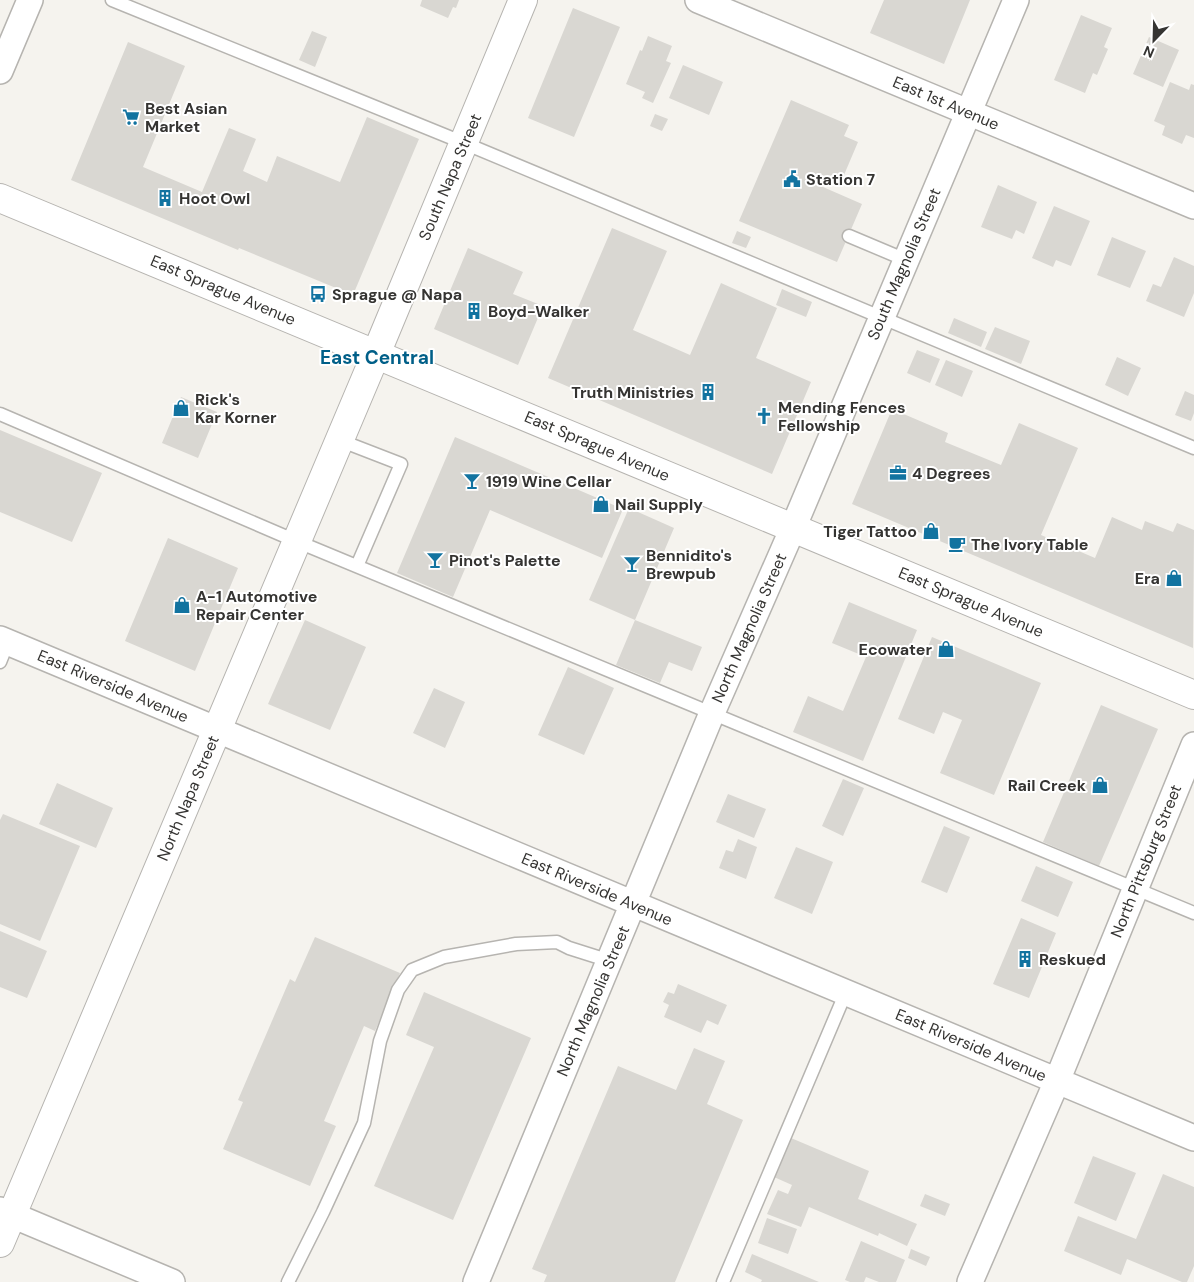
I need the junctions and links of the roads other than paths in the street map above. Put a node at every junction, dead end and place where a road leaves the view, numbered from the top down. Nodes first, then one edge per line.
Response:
1 (30, 0) edge
2 (112, 0) edge
3 (524, 0) edge
4 (698, 0) edge
5 (1016, 0) edge
6 (0, 72) edge
7 (968, 112) junction
8 (464, 143) junction
9 (0, 198) edge
10 (1194, 206) edge
11 (849, 236) dead end
12 (906, 260) junction
13 (881, 318) junction
14 (376, 354) junction
15 (0, 414) edge
16 (339, 440) junction
17 (1194, 448) edge
18 (792, 528) junction
19 (296, 541) junction
20 (357, 566) junction
21 (3, 648) edge
22 (1194, 695) edge
23 (712, 713) junction
24 (217, 729) junction
25 (1194, 745) edge
26 (1135, 887) junction
27 (633, 904) junction
28 (1194, 913) edge
29 (610, 961) junction
30 (846, 992) junction
31 (1056, 1081) junction
32 (1194, 1138) edge
33 (6, 1212) edge
34 (0, 1243) edge
35 (172, 1282) edge
36 (288, 1282) edge
37 (476, 1282) edge
38 (723, 1282) edge
39 (970, 1282) edge

1 - 6 street
2 - 8 lane
3 - 8 main road, South Napa Street
4 - 7 street, East 1st Avenue
5 - 7 street, South Magnolia Street
7 - 10 street, East 1st Avenue
7 - 12 street, South Magnolia Street
8 - 13 lane
8 - 14 main road, South Napa Street
9 - 14 main road, East Sprague Avenue
11 - 12 lane
12 - 13 street, South Magnolia Street
13 - 17 lane
13 - 18 street, South Magnolia Street
14 - 16 main road, North Napa Street
14 - 18 main road, East Sprague Avenue
15 - 19 lane
16 - 19 main road, North Napa Street
16 - 20 lane
18 - 22 main road, East Sprague Avenue
18 - 23 street, North Magnolia Street
19 - 20 lane
19 - 24 main road, North Napa Street
20 - 23 lane
21 - 24 street, East Riverside Avenue
23 - 26 lane
23 - 27 street, North Magnolia Street
24 - 27 street, East Riverside Avenue
24 - 33 main road, North Napa Street
25 - 26 street, North Pittsburg Street
26 - 28 lane
26 - 31 street, North Pittsburg Street
27 - 29 street, North Magnolia Street
27 - 30 street, East Riverside Avenue
29 - 36 lane
29 - 37 street, North Magnolia Street
30 - 31 street, East Riverside Avenue
30 - 38 lane
31 - 32 street, East Riverside Avenue
31 - 39 street, North Pittsburg Street
33 - 34 main road, North Napa Street
33 - 35 street

